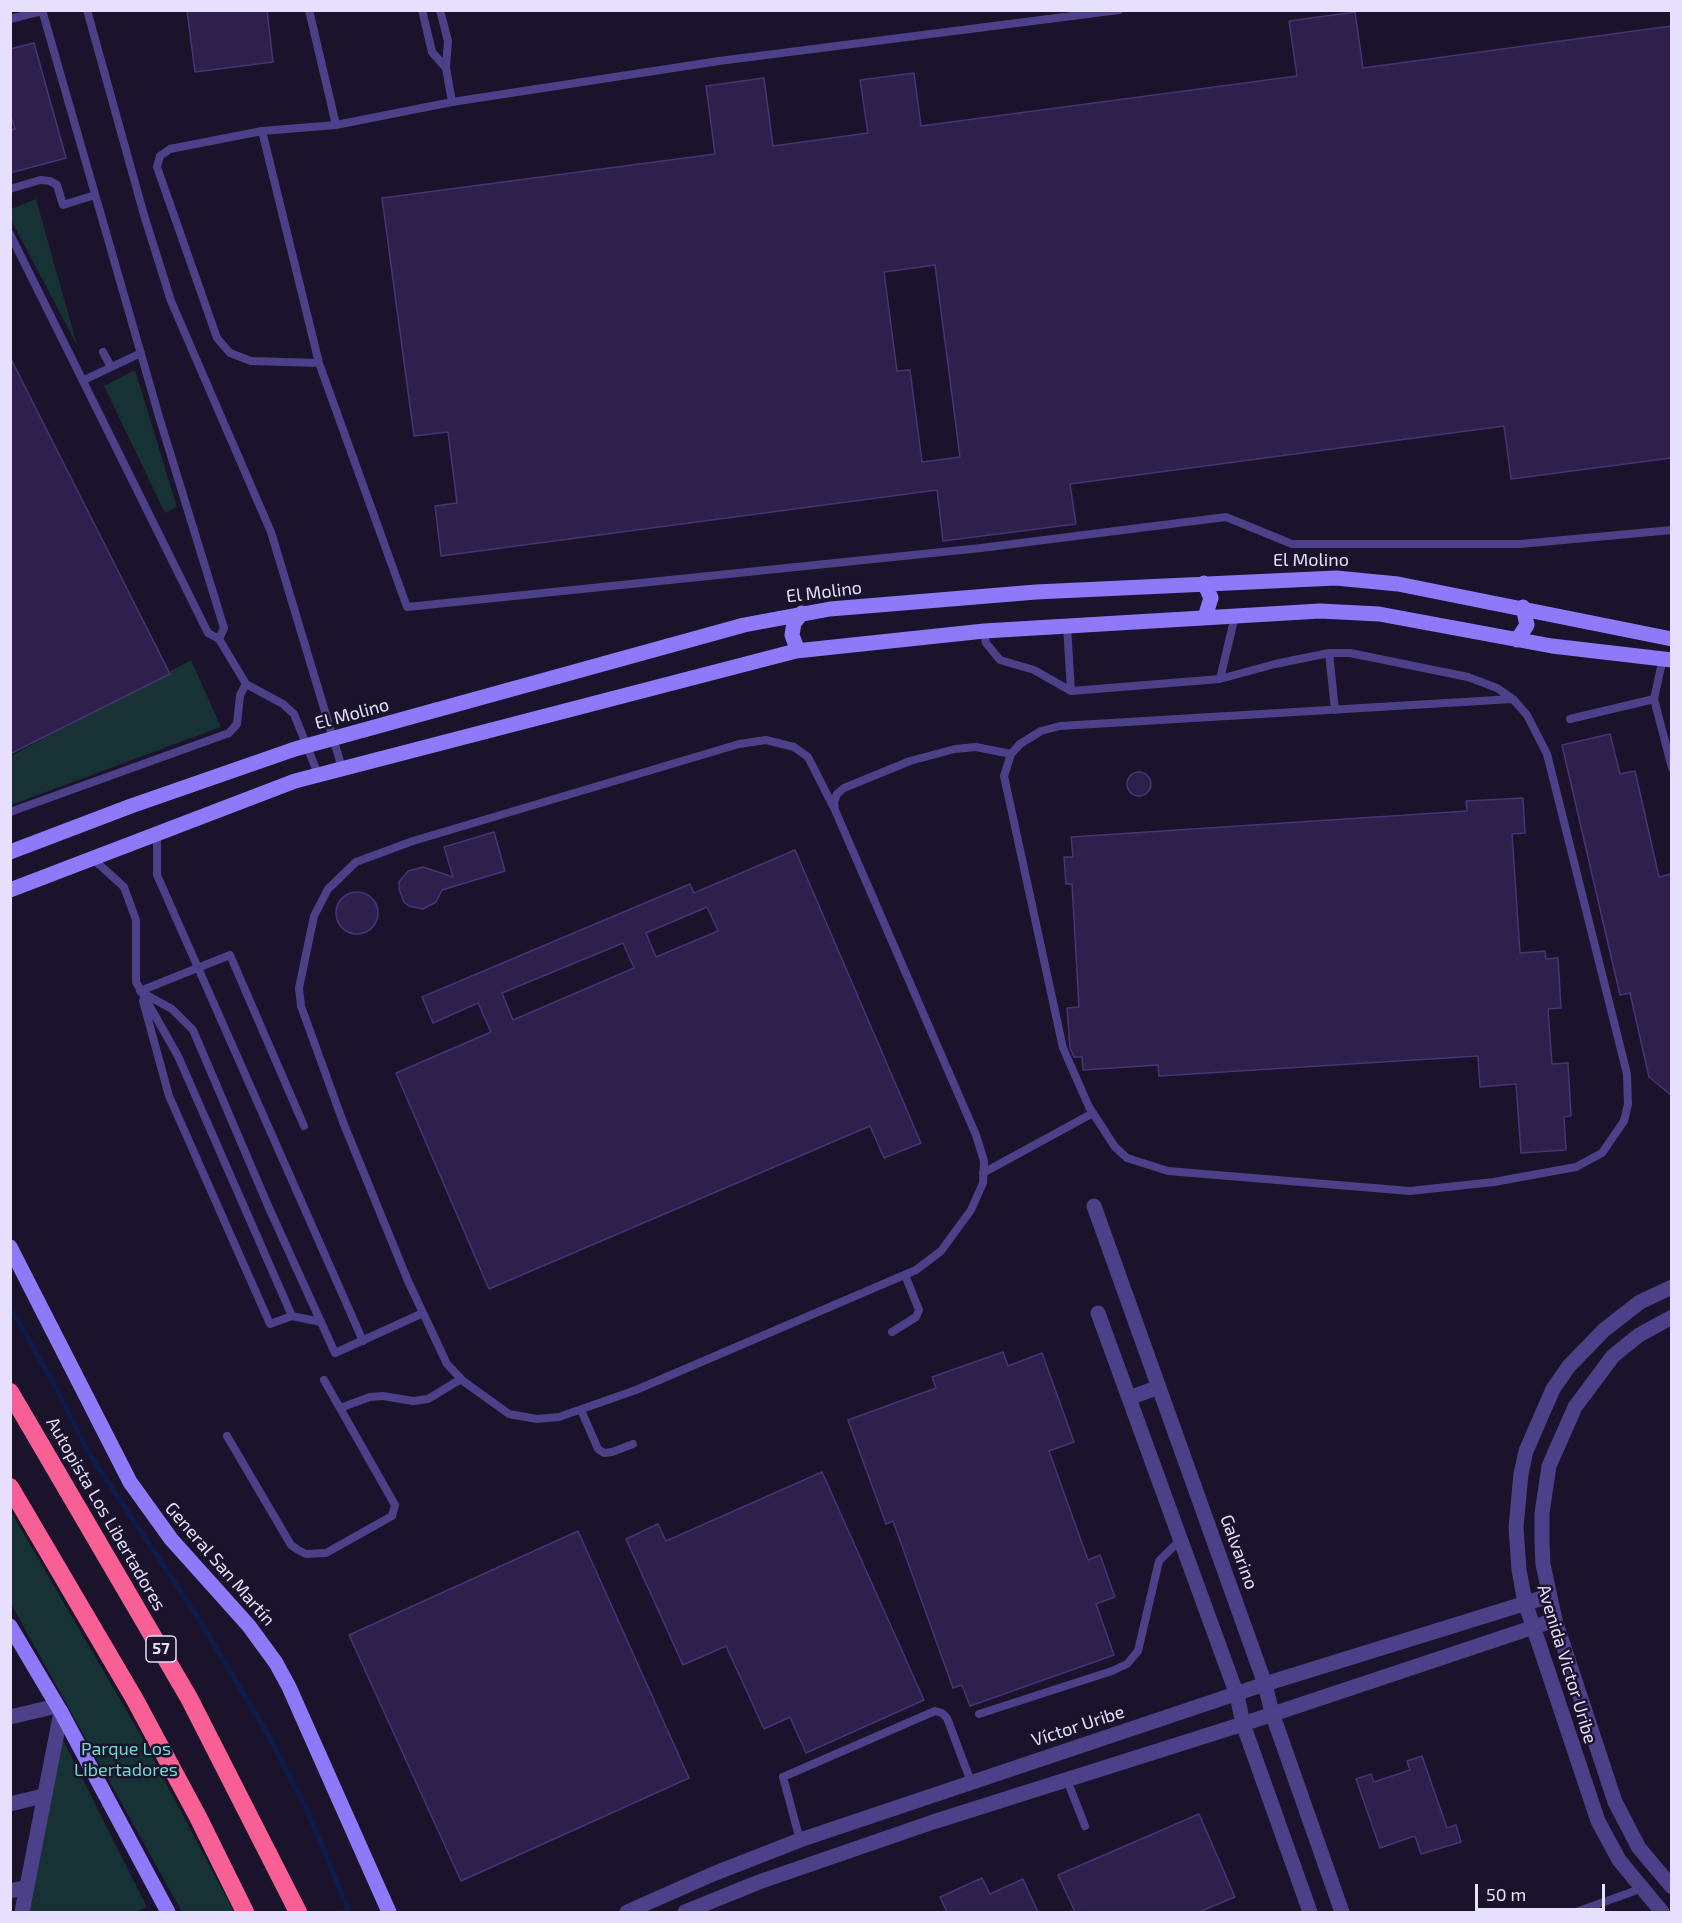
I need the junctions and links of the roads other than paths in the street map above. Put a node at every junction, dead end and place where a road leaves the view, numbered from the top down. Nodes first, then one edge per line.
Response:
1 (87, 10) edge
2 (309, 10) edge
3 (422, 10) edge
4 (440, 10) edge
5 (1119, 10) edge
6 (42, 11) edge
7 (10, 19) edge
8 (446, 69) junction
9 (452, 102) junction
10 (336, 125) junction
11 (262, 131) junction
12 (10, 189) edge
13 (95, 195) junction
14 (10, 234) edge
15 (103, 352) dead end
16 (141, 353) junction
17 (319, 363) junction
18 (111, 367) junction
19 (84, 380) junction
20 (1671, 530) edge
21 (1204, 583) junction
22 (1523, 607) junction
23 (802, 613) junction
24 (1235, 616) junction
25 (1205, 617) junction
26 (1067, 626) junction
27 (984, 631) junction
28 (219, 639) junction
29 (1671, 639) edge
30 (1517, 640) junction
31 (800, 650) junction
32 (1329, 654) junction
33 (1667, 659) edge
34 (1220, 679) junction
35 (246, 684) junction
36 (1071, 691) junction
37 (1513, 699) junction
38 (1654, 699) junction
39 (1335, 710) junction
40 (1570, 719) dead end
41 (334, 739) junction
42 (305, 747) junction
43 (1011, 754) junction
44 (342, 768) junction
45 (1671, 768) edge
46 (318, 774) junction
47 (835, 810) junction
48 (10, 812) edge
49 (157, 834) junction
50 (10, 852) edge
51 (92, 858) junction
52 (10, 890) edge
53 (196, 968) junction
54 (140, 991) junction
55 (1093, 1113) junction
56 (304, 1126) dead end
57 (983, 1173) junction
58 (1094, 1206) dead end
59 (10, 1246) edge
60 (904, 1275) junction
61 (1671, 1287) edge
62 (423, 1313) junction
63 (1098, 1313) dead end
64 (292, 1316) junction
65 (1671, 1317) edge
66 (321, 1322) junction
67 (892, 1332) dead end
68 (363, 1341) junction
69 (461, 1379) junction
70 (324, 1380) dead end
71 (1159, 1387) junction
72 (10, 1392) edge
73 (1129, 1398) junction
74 (340, 1408) junction
75 (581, 1410) junction
76 (227, 1436) dead end
77 (633, 1444) dead end
78 (10, 1487) edge
79 (1182, 1538) junction
80 (1549, 1596) junction
81 (1525, 1602) junction
82 (1555, 1620) junction
83 (1533, 1628) junction
84 (11, 1629) edge
85 (1265, 1684) junction
86 (1237, 1695) junction
87 (59, 1709) junction
88 (1272, 1713) junction
89 (979, 1714) dead end
90 (10, 1717) edge
91 (1243, 1724) junction
92 (1067, 1780) junction
93 (971, 1782) junction
94 (44, 1796) junction
95 (10, 1804) edge
96 (1085, 1826) dead end
97 (800, 1840) junction
98 (807, 1865) junction
99 (27, 1887) junction
100 (1671, 1887) edge
101 (1640, 1889) junction
102 (10, 1891) edge
103 (22, 1912) edge
104 (168, 1912) edge
105 (245, 1912) edge
106 (297, 1912) edge
107 (389, 1912) edge
108 (627, 1912) edge
109 (685, 1912) edge
110 (1310, 1912) edge
111 (1342, 1912) edge
112 (1576, 1912) edge
113 (1662, 1912) edge

1 - 41 lane
2 - 10 lane
3 - 8 lane
4 - 8 lane
5 - 9 lane
6 - 7 lane
6 - 13 lane
8 - 9 lane
9 - 10 lane
10 - 11 lane
11 - 17 lane
11 - 17 lane
12 - 13 lane
13 - 16 lane
14 - 19 lane
15 - 18 lane
16 - 18 lane
16 - 28 lane
17 - 20 lane
18 - 19 lane
19 - 28 lane
21 - 22 street, El Molino
21 - 23 street, El Molino
21 - 25 street
22 - 29 street, El Molino
22 - 30 street
23 - 31 street
23 - 41 street, El Molino
24 - 25 street
24 - 30 street
24 - 34 lane
25 - 26 street
26 - 27 street
26 - 36 lane
27 - 31 street
27 - 36 lane
28 - 35 lane
30 - 33 street
31 - 44 street
32 - 34 lane
32 - 37 lane
32 - 39 lane
33 - 38 lane
34 - 36 lane
35 - 42 lane
35 - 48 lane
37 - 39 lane
37 - 55 lane
38 - 40 lane
38 - 45 lane
39 - 43 lane
41 - 42 street, El Molino
41 - 44 lane
42 - 46 lane
42 - 50 street, El Molino
43 - 47 lane
43 - 55 lane
44 - 46 street
46 - 49 street
47 - 57 lane
47 - 62 lane
49 - 51 street
49 - 53 lane
51 - 52 street
51 - 54 lane
53 - 54 lane
53 - 56 lane
53 - 68 lane
54 - 64 lane
54 - 64 lane
54 - 66 lane
55 - 57 lane
57 - 60 lane
58 - 71 street, Galvarino
59 - 107 street, General San Martín
60 - 67 lane
60 - 75 lane
61 - 81 street, Avenida Victor Uribe
62 - 68 lane
62 - 69 lane
63 - 73 street
64 - 66 lane
65 - 80 street, Avenida Victor Uribe
66 - 68 lane
69 - 74 lane
69 - 75 lane
70 - 74 lane
71 - 73 street
71 - 85 street, Galvarino
72 - 106 highway, Autopista Los Libertadores / 57
73 - 79 street
74 - 76 lane
75 - 77 lane
78 - 105 highway
79 - 86 street
79 - 89 lane
80 - 81 street, Víctor Uribe
80 - 82 street, Avenida Victor Uribe
81 - 83 street, Avenida Victor Uribe
81 - 85 street, Víctor Uribe
82 - 83 street
82 - 100 street, Avenida Victor Uribe
83 - 88 street
83 - 101 street, Avenida Victor Uribe
84 - 87 street
85 - 86 street, Víctor Uribe
85 - 88 street, Galvarino
86 - 91 street
86 - 93 street, Víctor Uribe
87 - 90 street
87 - 94 street
87 - 104 street
88 - 91 street
88 - 111 street, Galvarino
91 - 92 street
91 - 110 street
92 - 96 lane
92 - 98 street
93 - 97 street, Víctor Uribe
93 - 97 lane
94 - 95 street
94 - 99 street
97 - 98 street
97 - 108 street, Víctor Uribe
98 - 109 street
99 - 102 street
99 - 103 street
101 - 112 lane
101 - 113 street, Avenida Victor Uribe

